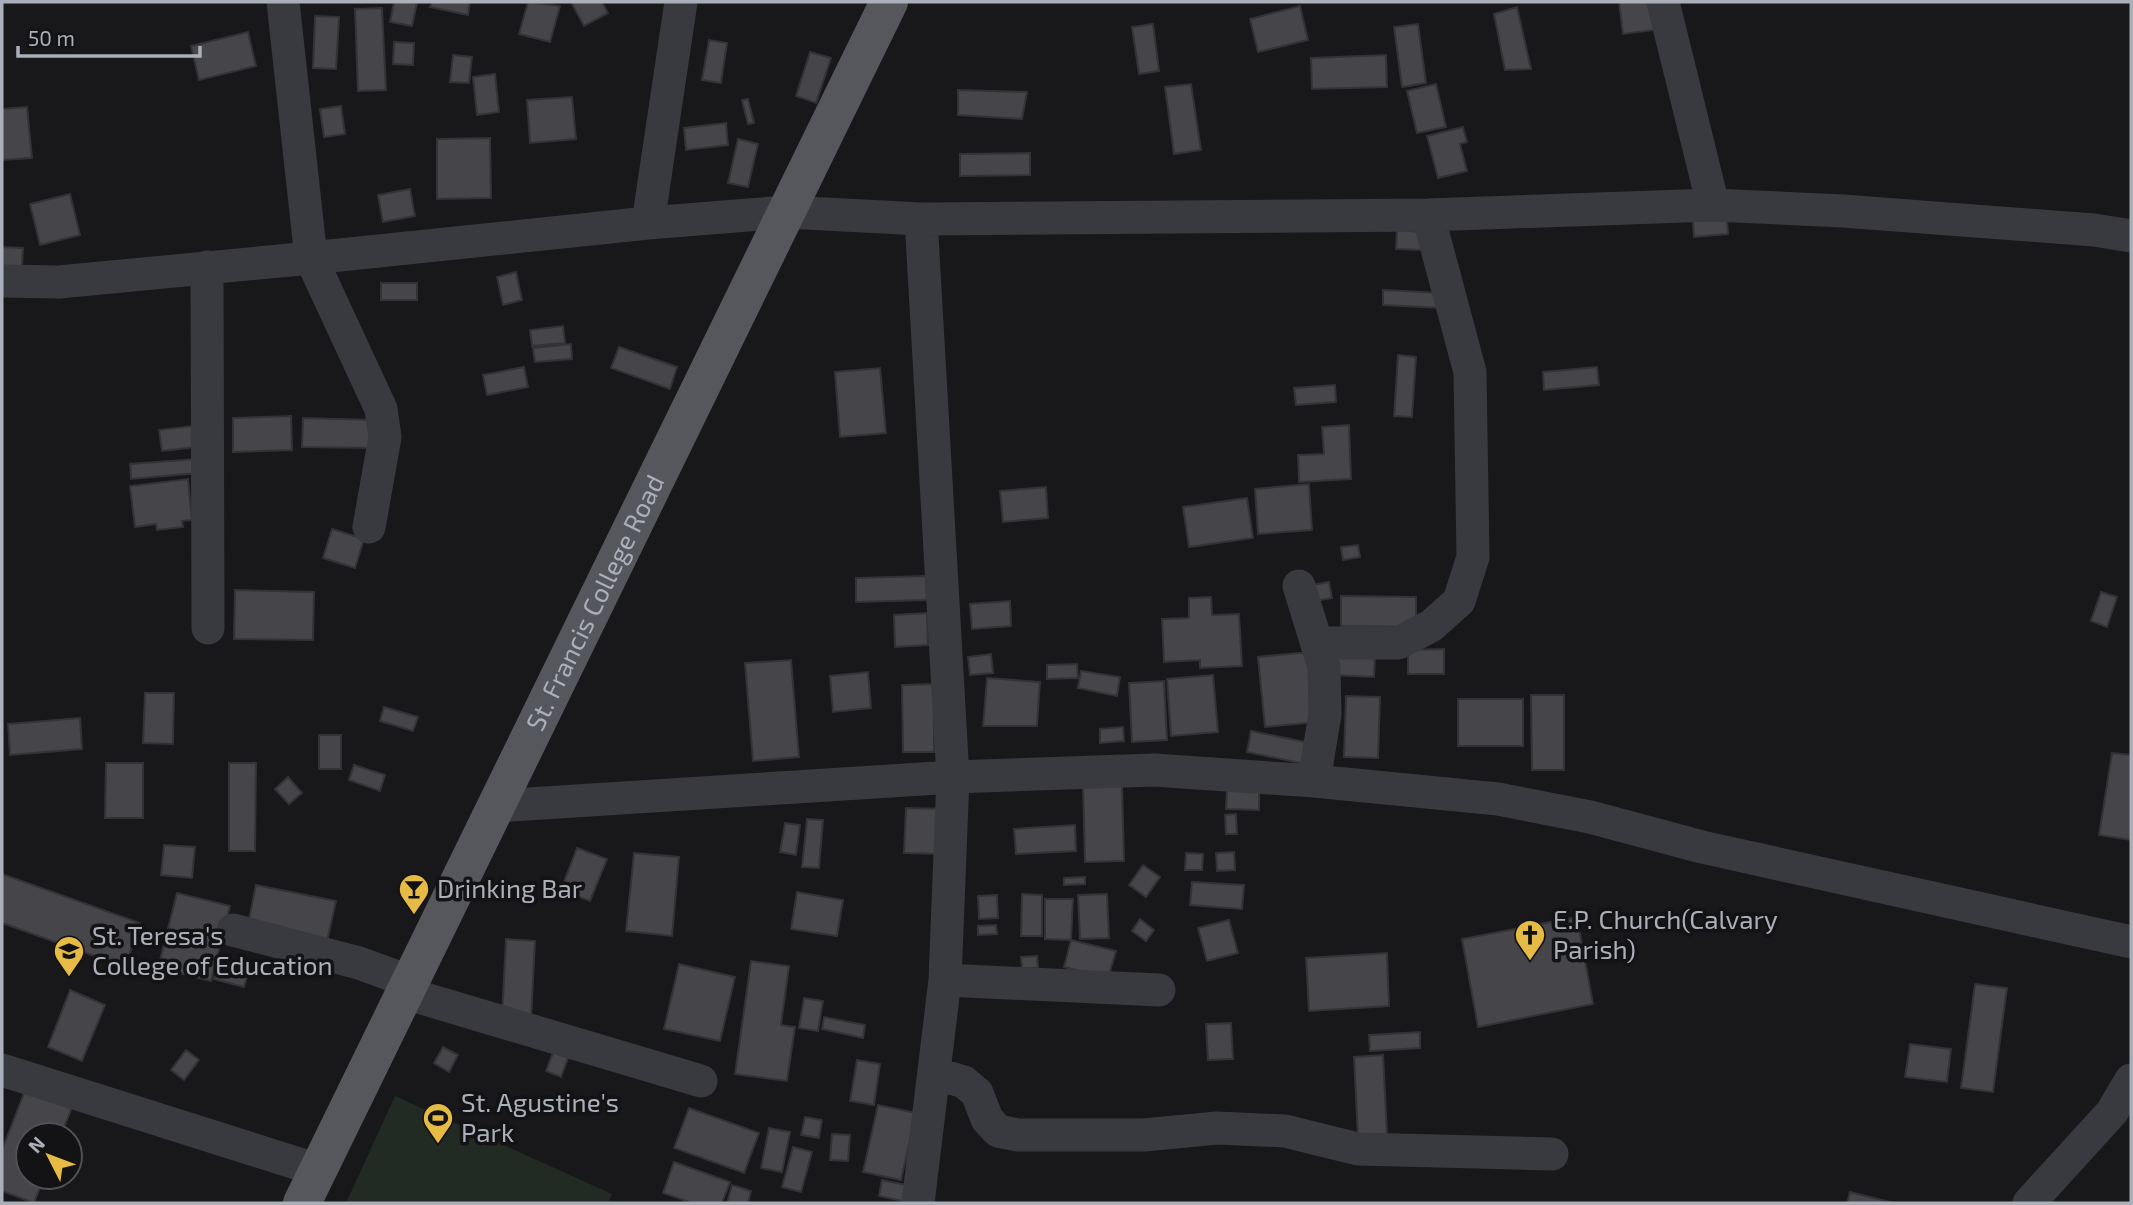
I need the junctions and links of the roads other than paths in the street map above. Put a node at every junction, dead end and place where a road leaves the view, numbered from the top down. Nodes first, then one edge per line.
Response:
1 (283, 2) edge
2 (681, 2) edge
3 (889, 2) edge
4 (1663, 2) edge
5 (1713, 205) junction
6 (786, 212) junction
7 (1428, 215) junction
8 (920, 219) junction
9 (648, 223) junction
10 (2131, 236) edge
11 (312, 258) junction
12 (207, 267) junction
13 (2, 281) edge
14 (369, 527) dead end
15 (1299, 586) dead end
16 (208, 628) dead end
17 (1317, 643) junction
18 (953, 776) junction
19 (1314, 781) junction
20 (497, 806) junction
21 (233, 930) dead end
22 (2131, 942) edge
23 (945, 980) junction
24 (408, 988) junction
25 (1159, 990) dead end
26 (2, 1070) edge
27 (934, 1073) junction
28 (2131, 1080) edge
29 (701, 1081) dead end
30 (1552, 1154) dead end
31 (310, 1187) edge
32 (918, 1203) edge
33 (2029, 1203) edge

1 - 11 street
2 - 9 street
3 - 6 main road, St. Francis College Road
4 - 5 street
5 - 7 street
5 - 10 street
6 - 8 street
6 - 9 street
6 - 20 main road, St. Francis College Road
7 - 8 street
7 - 17 street
8 - 18 street
9 - 11 street
11 - 12 street
11 - 14 street
12 - 13 street
12 - 16 street
15 - 17 street
17 - 19 street
18 - 19 street
18 - 20 street
18 - 23 street
19 - 22 street
20 - 24 main road, St. Francis College Road
21 - 24 street
23 - 25 street
23 - 27 street
24 - 29 street
24 - 31 main road, St. Francis College Road
26 - 31 street
27 - 30 street
27 - 32 street
28 - 33 street

